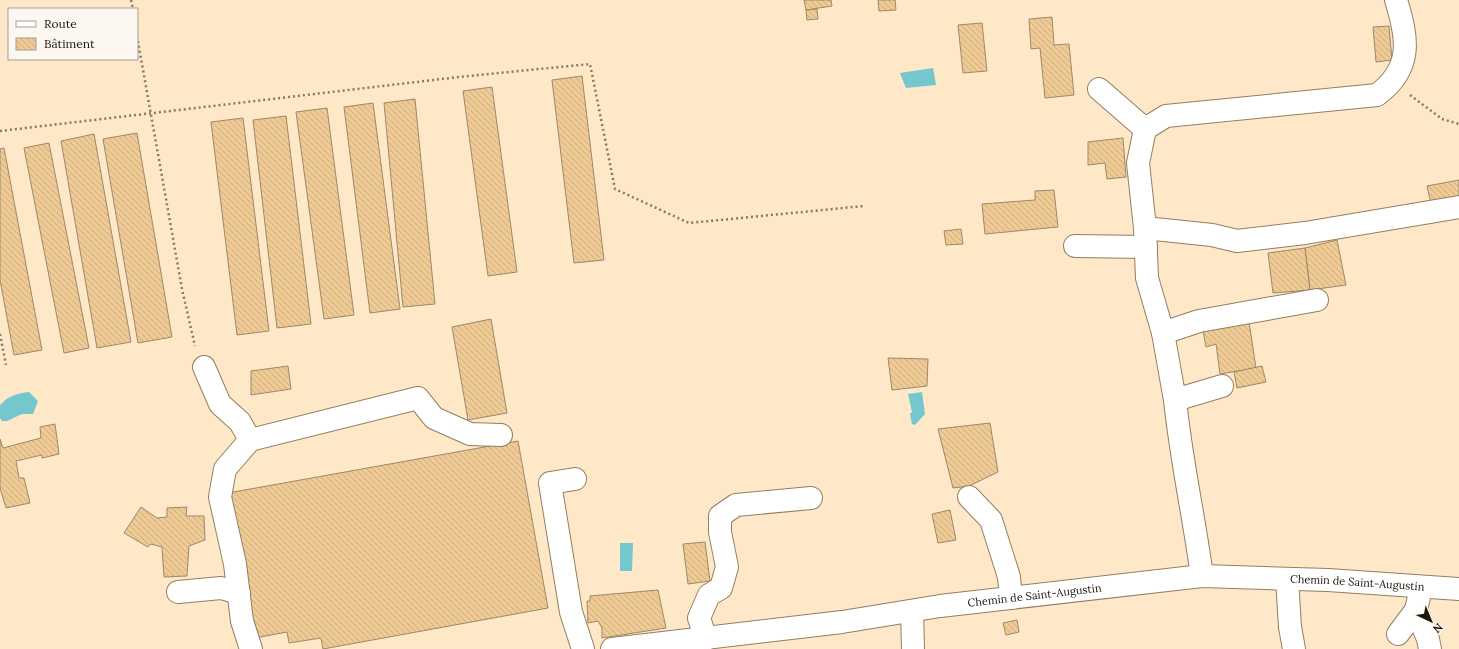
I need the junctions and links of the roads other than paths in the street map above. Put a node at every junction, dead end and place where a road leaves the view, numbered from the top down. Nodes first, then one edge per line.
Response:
1 (1396, 0) edge
2 (1099, 89) dead end
3 (1146, 129) junction
4 (1459, 207) edge
5 (1145, 238) junction
6 (1075, 246) dead end
7 (1317, 300) dead end
8 (1163, 333) junction
9 (204, 367) road end
10 (1222, 386) dead end
11 (1174, 400) junction
12 (501, 435) dead end
13 (250, 440) junction
14 (575, 479) dead end
15 (969, 497) dead end
16 (811, 498) dead end
17 (1202, 576) junction
18 (1287, 579) junction
19 (1421, 588) junction
20 (1459, 589) edge
21 (178, 592) dead end
22 (238, 592) junction
23 (1011, 598) junction
24 (1416, 610) junction
25 (912, 611) junction
26 (1398, 634) dead end
27 (706, 639) junction
28 (251, 649) edge
29 (583, 649) edge
30 (612, 649) edge
31 (913, 649) edge
32 (1294, 649) edge
33 (1430, 649) edge

1 - 3 street
2 - 3 street
3 - 5 street
4 - 5 street
5 - 6 street
5 - 8 street
7 - 8 street
8 - 11 street
9 - 13 street
10 - 11 street
11 - 17 street
12 - 13 street
13 - 22 street
14 - 29 street
15 - 23 street
16 - 27 street
17 - 18 street, Chemin de Saint-Augustin
17 - 23 street, Chemin de Saint-Augustin
18 - 19 street, Chemin de Saint-Augustin
18 - 32 street
19 - 20 street, Chemin de Saint-Augustin
19 - 24 street
21 - 22 street
22 - 28 street
23 - 25 street, Chemin de Saint-Augustin
24 - 26 street
24 - 33 street
25 - 27 street, Chemin de Saint-Augustin
25 - 31 street
27 - 30 street, Chemin de Saint-Augustin

